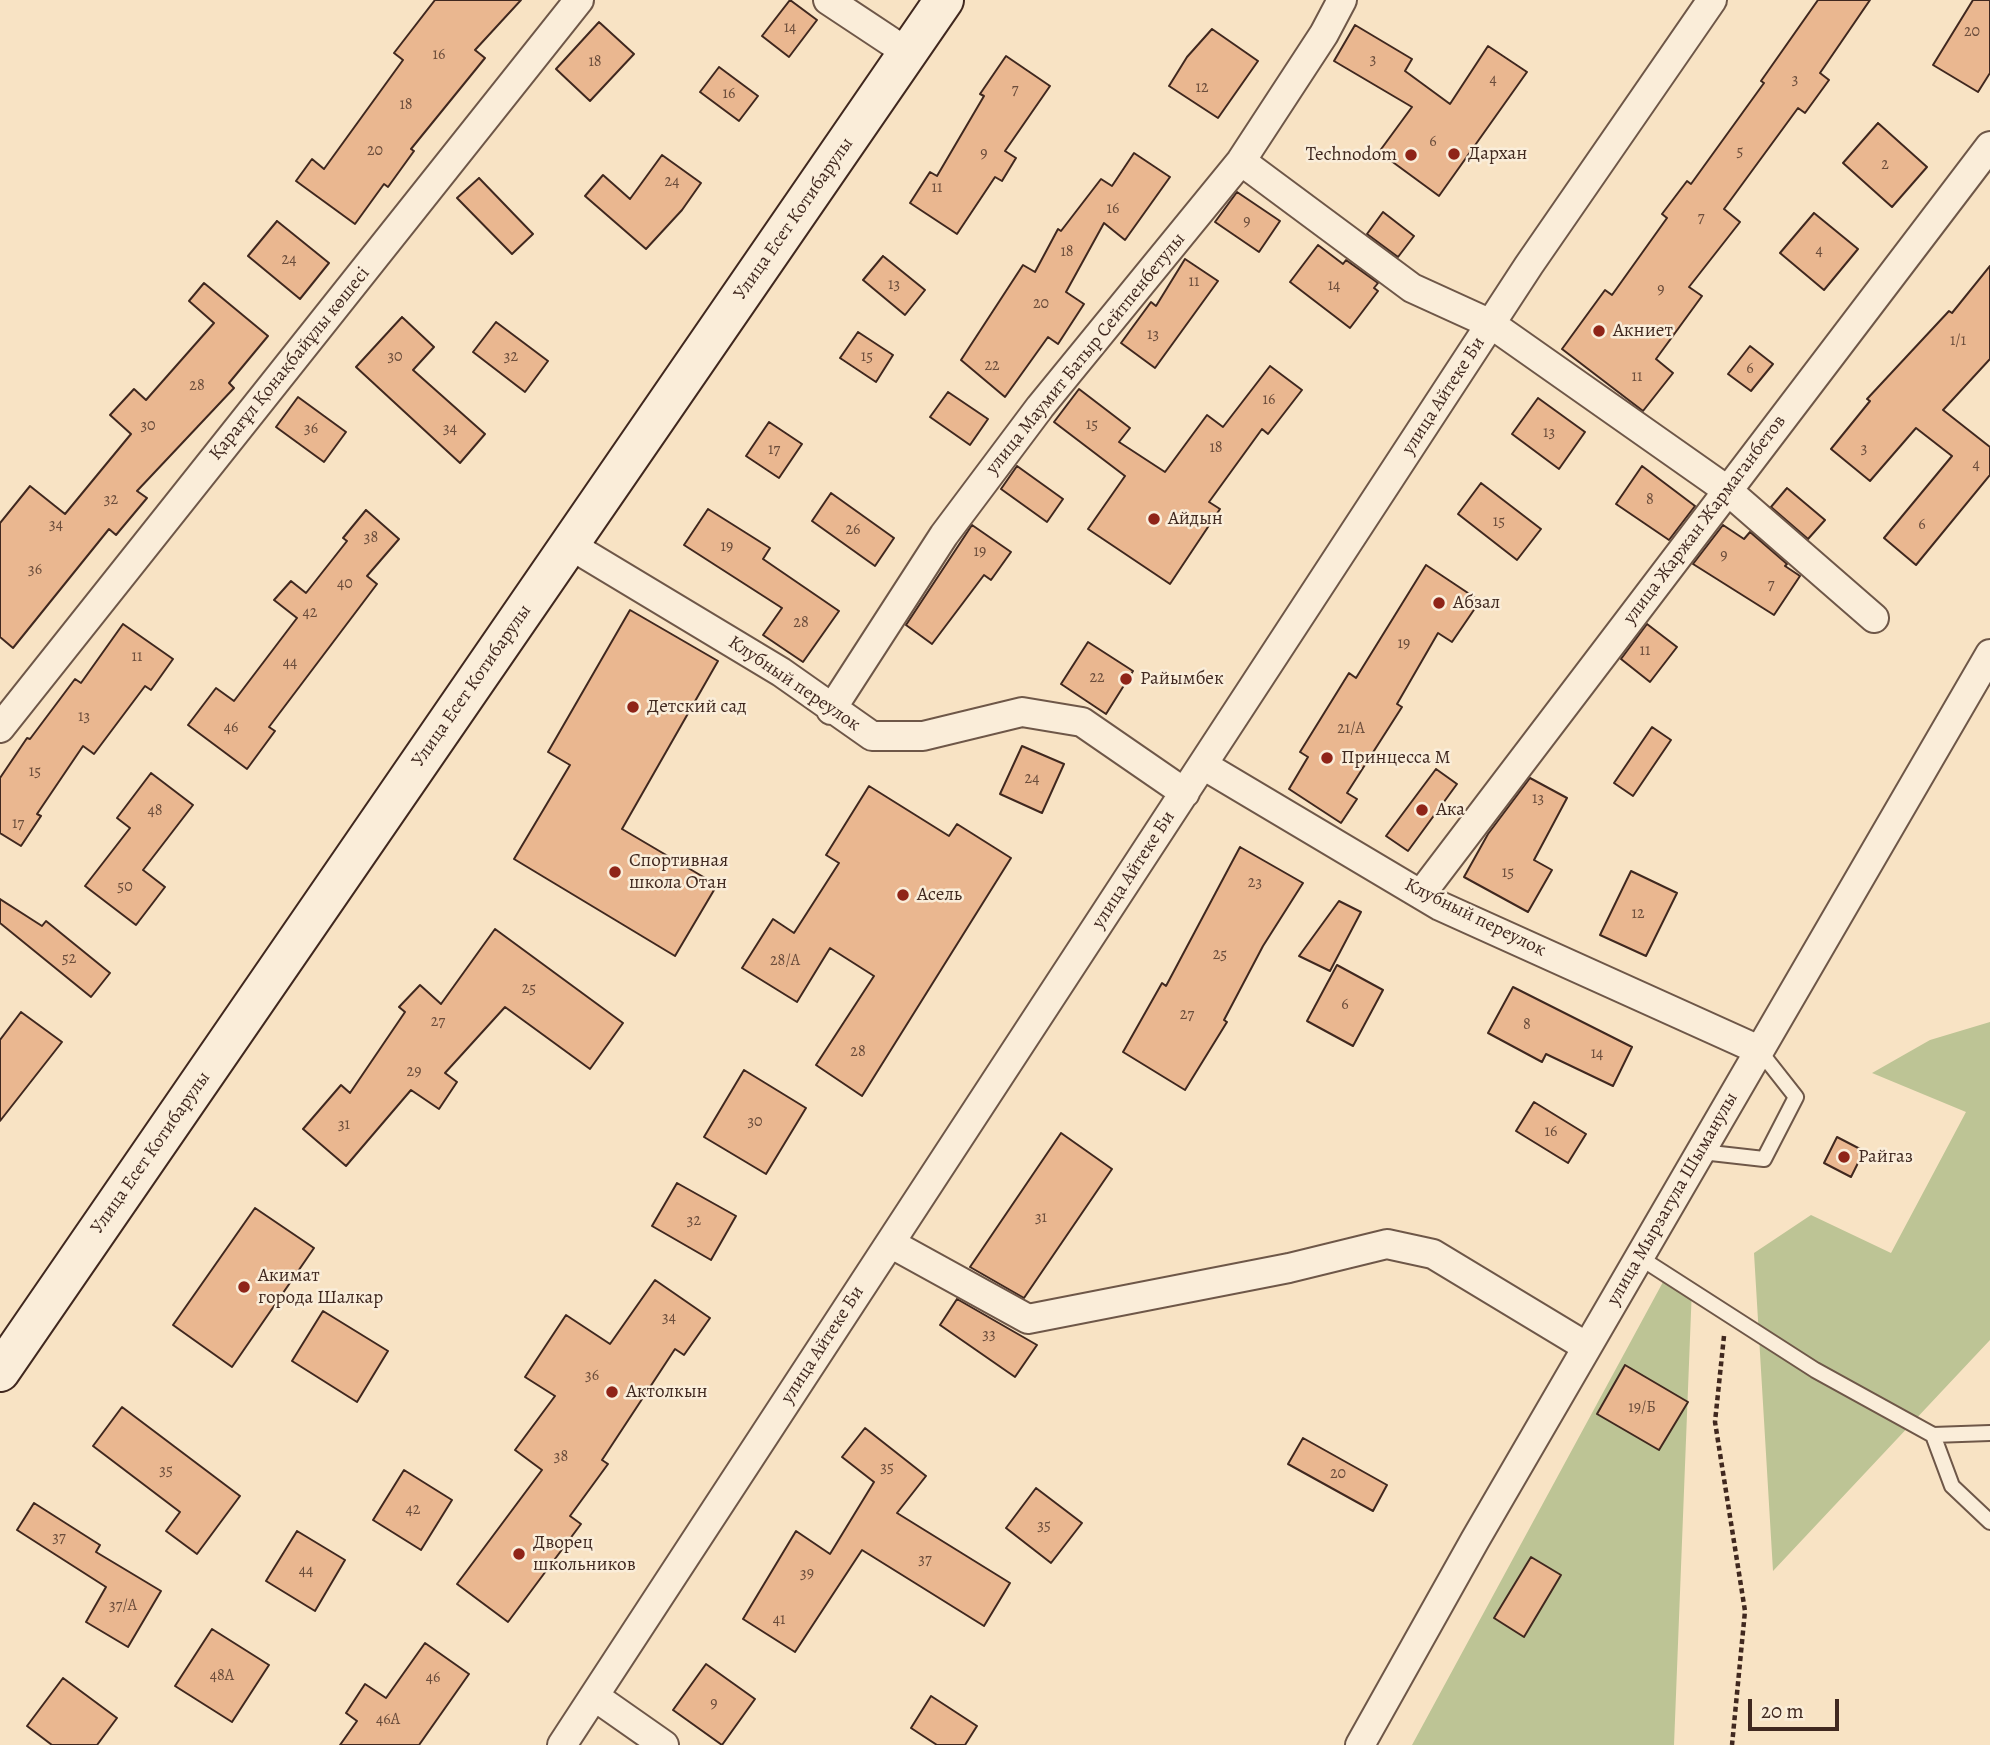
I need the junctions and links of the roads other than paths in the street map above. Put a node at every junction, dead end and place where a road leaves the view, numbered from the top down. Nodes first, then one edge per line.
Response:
1 (579, 0) edge
2 (828, 0) edge
3 (944, 0) edge
4 (1342, 0) edge
5 (1712, 0) edge
6 (908, 53) junction
7 (1990, 146) edge
8 (1241, 161) junction
9 (1491, 324) junction
10 (1727, 490) junction
11 (570, 545) junction
12 (1874, 618) dead end
13 (1990, 654) edge
14 (831, 710) junction
15 (0, 729) edge
16 (1203, 765) junction
17 (1185, 793) junction
18 (1421, 894) junction
19 (1759, 1050) junction
20 (1702, 1152) junction
21 (890, 1242) junction
22 (1639, 1257) junction
23 (1587, 1347) junction
24 (0, 1372) edge
25 (1990, 1433) edge
26 (1933, 1435) junction
27 (1990, 1522) edge
28 (594, 1696) junction
29 (562, 1745) edge
30 (664, 1745) edge
31 (1360, 1745) edge

1 - 15 street, Қарағұл Қонақбайұлы көшесі
2 - 6 street
3 - 6 main road, Улица Есет Котибарулы
4 - 8 street, улица Маумит Батыр Сейтпенбетулы
5 - 9 street, улица Айтеке Би
6 - 11 main road, Улица Есет Котибарулы
7 - 10 street, улица Жаржан Жармаганбетов
8 - 9 street
8 - 14 street, улица Маумит Батыр Сейтпенбетулы
9 - 10 street
9 - 16 street, улица Айтеке Би
10 - 12 street
10 - 18 street, улица Жаржан Жармаганбетов
11 - 14 street, Клубный переулок
11 - 24 main road, Улица Есет Котибарулы
13 - 19 street, улица Мырзагула Шыманулы
14 - 17 street, Клубный переулок
16 - 17 street, улица Айтеке Би
16 - 18 street, Клубный переулок
17 - 21 street, улица Айтеке Би
18 - 19 street, Клубный переулок
19 - 20 street, улица Мырзагула Шыманулы
19 - 20 lane
20 - 22 street, улица Мырзагула Шыманулы
21 - 23 street
21 - 28 street, улица Айтеке Би
22 - 23 street, улица Мырзагула Шыманулы
22 - 26 lane
23 - 31 street, улица Мырзагула Шыманулы
25 - 26 lane
26 - 27 lane
28 - 29 street, улица Айтеке Би
28 - 30 street

